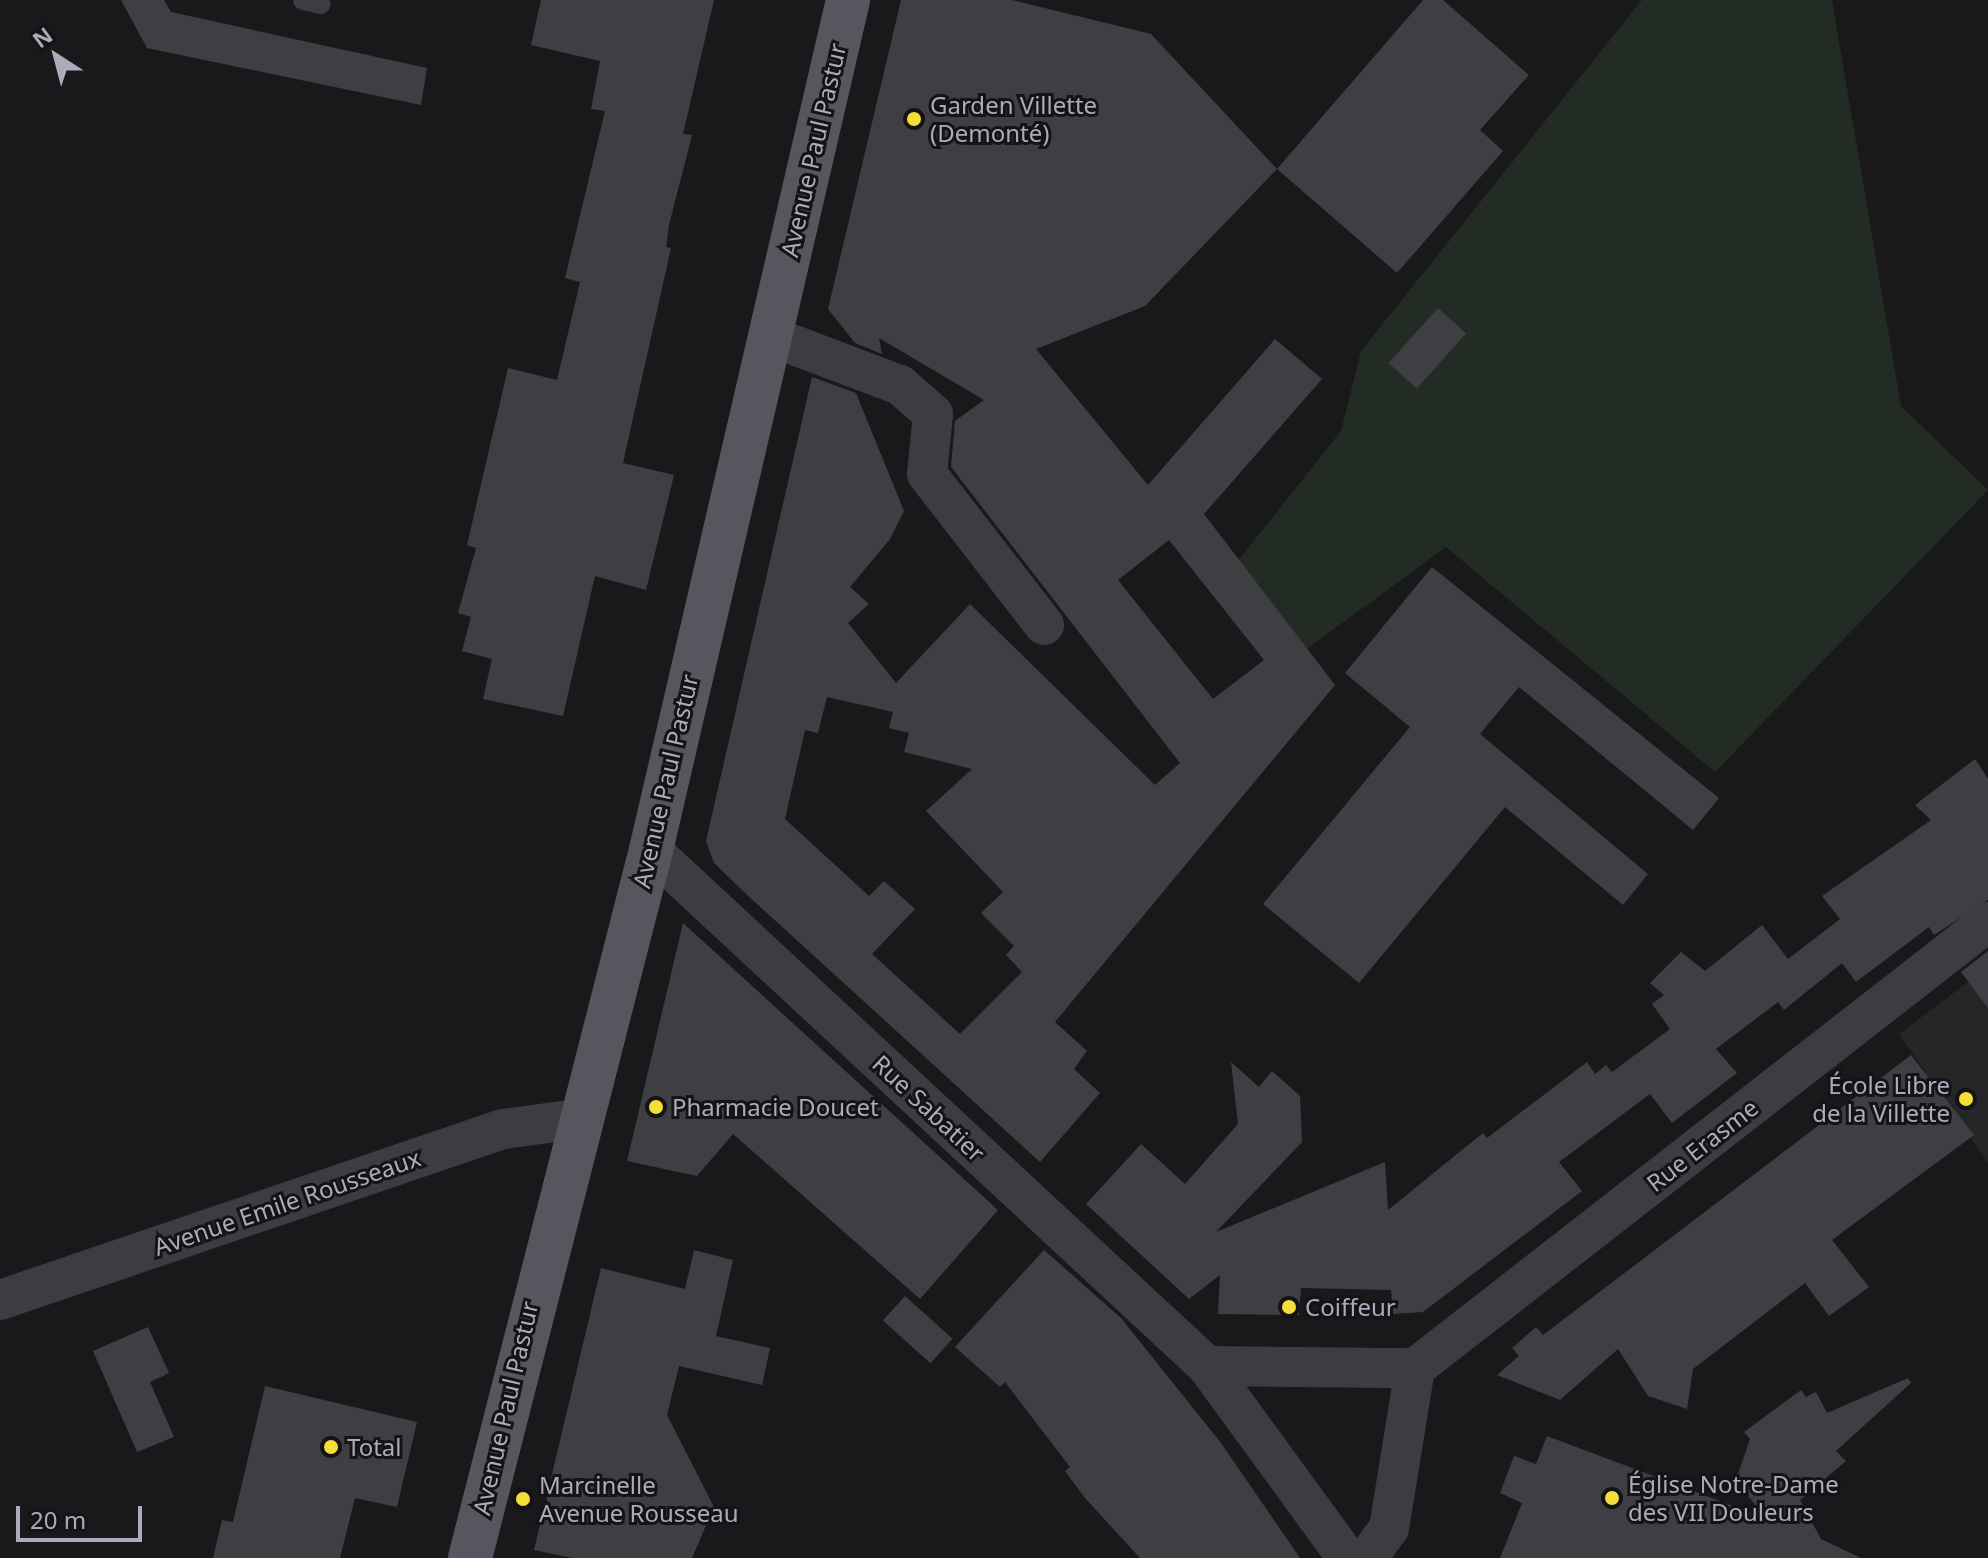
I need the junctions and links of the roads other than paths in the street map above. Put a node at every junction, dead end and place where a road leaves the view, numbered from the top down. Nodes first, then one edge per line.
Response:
1 (848, 0) edge
2 (770, 336) junction
3 (1044, 625) dead end
4 (651, 850) junction
5 (1988, 922) edge
6 (578, 1119) junction
7 (0, 1300) edge
8 (1207, 1366) junction
9 (1415, 1368) junction
10 (470, 1558) edge
11 (1347, 1558) edge
12 (1367, 1558) edge

1 - 2 main road, Avenue Paul Pastur
2 - 3 street
2 - 4 main road, Avenue Paul Pastur
4 - 6 main road, Avenue Paul Pastur
4 - 8 street, Rue Sabatier
5 - 9 street, Rue Erasme
6 - 7 street, Avenue Emile Rousseaux
6 - 10 main road, Avenue Paul Pastur
8 - 9 street
8 - 11 street, Rue Sabatier
9 - 12 street

